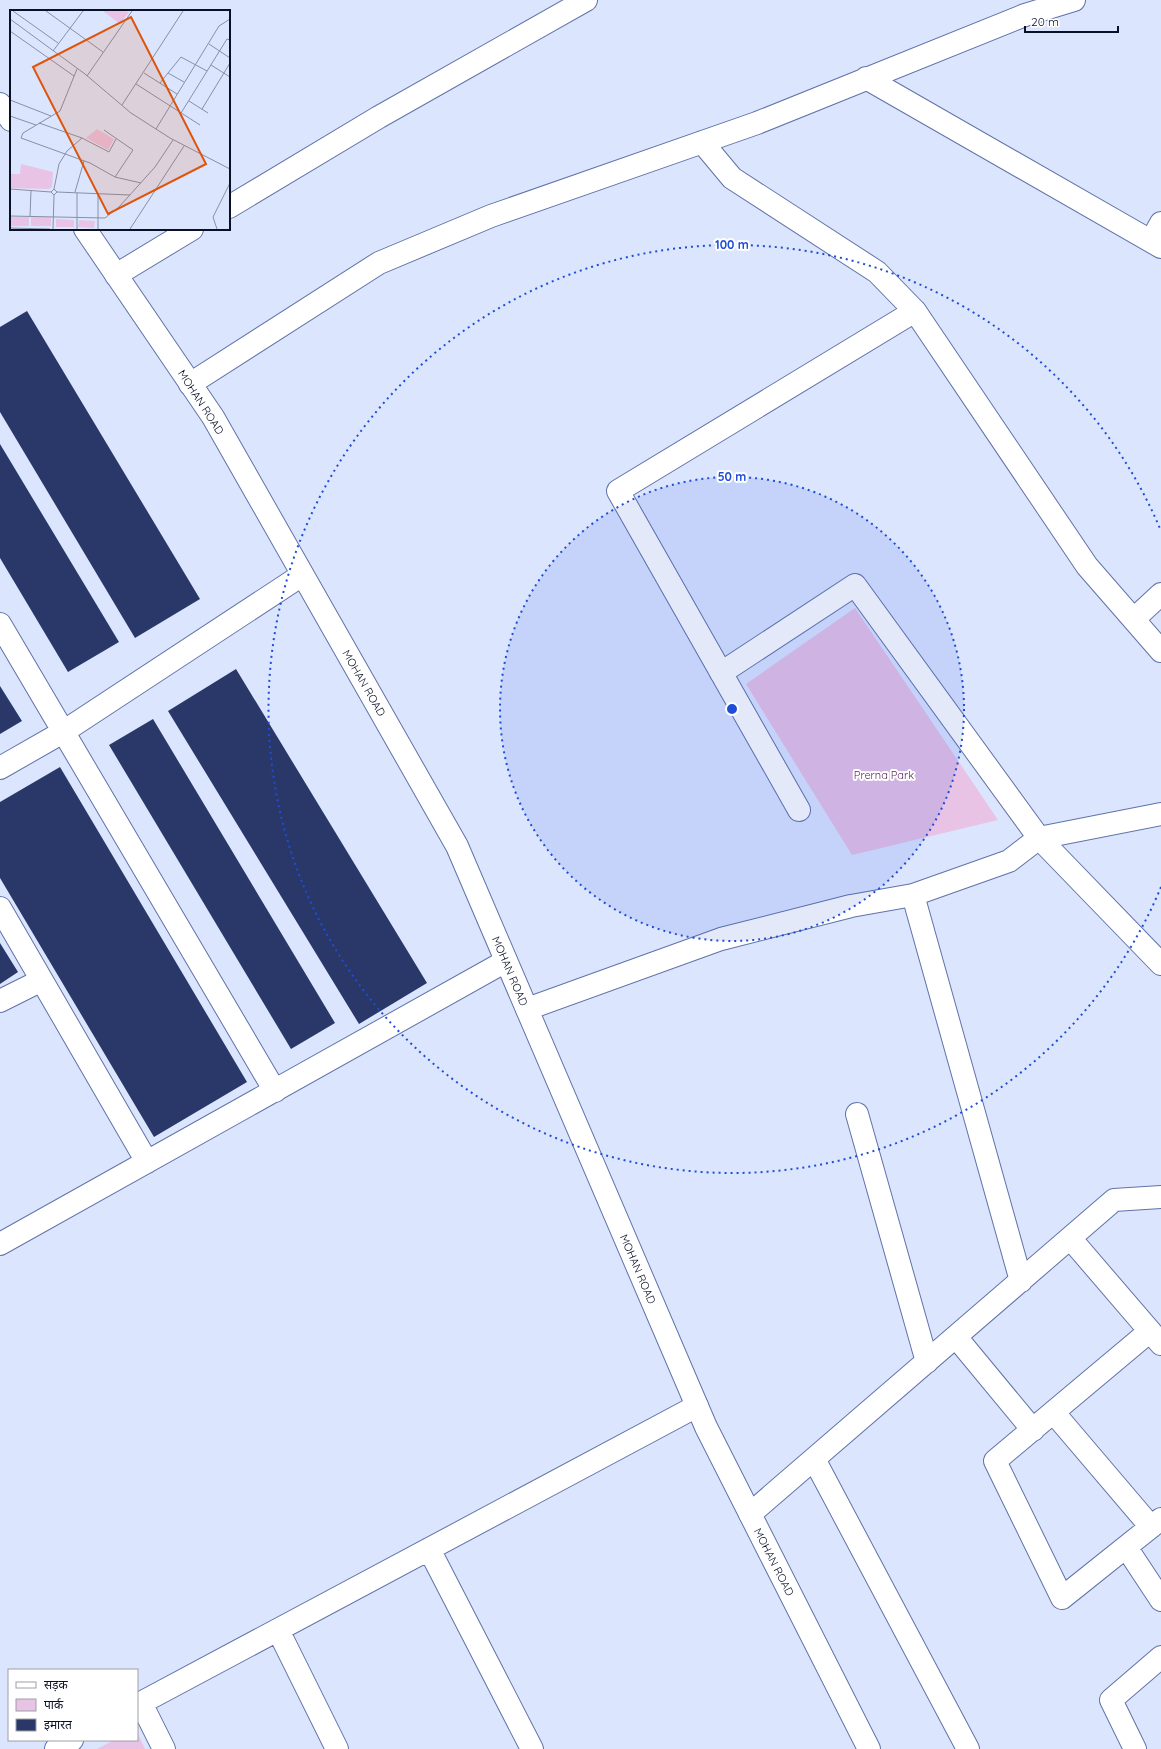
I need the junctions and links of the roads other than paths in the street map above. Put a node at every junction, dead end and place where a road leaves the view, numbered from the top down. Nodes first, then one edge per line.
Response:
1 (586, 0) edge
2 (1074, 0) edge
3 (866, 78) junction
4 (0, 104) edge
5 (10, 119) edge
6 (702, 142) junction
7 (230, 206) edge
8 (86, 230) edge
9 (190, 230) edge
10 (1158, 237) edge
11 (116, 275) junction
12 (915, 311) junction
13 (190, 384) junction
14 (302, 575) junction
15 (1161, 594) edge
16 (1134, 619) junction
17 (0, 624) edge
18 (1161, 651) edge
19 (721, 673) junction
20 (63, 732) junction
21 (0, 768) edge
22 (799, 810) dead end
23 (1161, 814) edge
24 (1039, 838) junction
25 (913, 894) junction
26 (0, 908) edge
27 (506, 961) junction
28 (1161, 964) edge
29 (40, 981) junction
30 (0, 1001) edge
31 (527, 1009) junction
32 (275, 1091) junction
33 (857, 1114) dead end
34 (147, 1162) junction
35 (1161, 1197) edge
36 (1070, 1238) junction
37 (0, 1244) edge
38 (1021, 1280) junction
39 (956, 1337) junction
40 (1156, 1338) edge
41 (927, 1362) junction
42 (697, 1406) junction
43 (1054, 1413) junction
44 (1033, 1430) junction
45 (814, 1459) junction
46 (750, 1514) junction
47 (1156, 1523) edge
48 (1126, 1547) junction
49 (429, 1549) junction
50 (1161, 1600) edge
51 (278, 1630) junction
52 (1161, 1657) edge
53 (139, 1704) edge
54 (70, 1741) edge
55 (56, 1749) edge
56 (164, 1749) edge
57 (337, 1749) edge
58 (532, 1749) edge
59 (869, 1749) edge
60 (968, 1749) edge
61 (1135, 1749) edge

1 - 7 street
2 - 3 street
3 - 6 street
3 - 10 street
4 - 5 street
6 - 12 street
6 - 13 street
8 - 11 street, MOHAN ROAD
9 - 11 street
11 - 13 street, MOHAN ROAD
12 - 16 street
12 - 19 street
13 - 14 street, MOHAN ROAD
14 - 20 street
14 - 27 street, MOHAN ROAD
15 - 16 street
16 - 18 street
17 - 20 street
19 - 22 street
19 - 24 street
20 - 21 street
20 - 32 street
23 - 24 street
24 - 25 street
24 - 28 street
25 - 31 street
25 - 38 street
26 - 29 street
27 - 31 street, MOHAN ROAD
27 - 32 street
29 - 30 street
29 - 34 street
31 - 42 street, MOHAN ROAD
32 - 34 street
33 - 41 street
34 - 37 street
35 - 36 street
36 - 38 street
36 - 40 street
38 - 39 street
39 - 41 street
39 - 44 street
40 - 43 street
41 - 45 street
42 - 46 street, MOHAN ROAD
42 - 49 street
43 - 44 street
43 - 47 street
44 - 48 street
45 - 46 street
45 - 60 street
46 - 59 street, MOHAN ROAD
47 - 48 street
48 - 50 street
49 - 51 street
49 - 58 street
51 - 53 street
51 - 57 street
52 - 61 street
53 - 56 street
54 - 55 street

